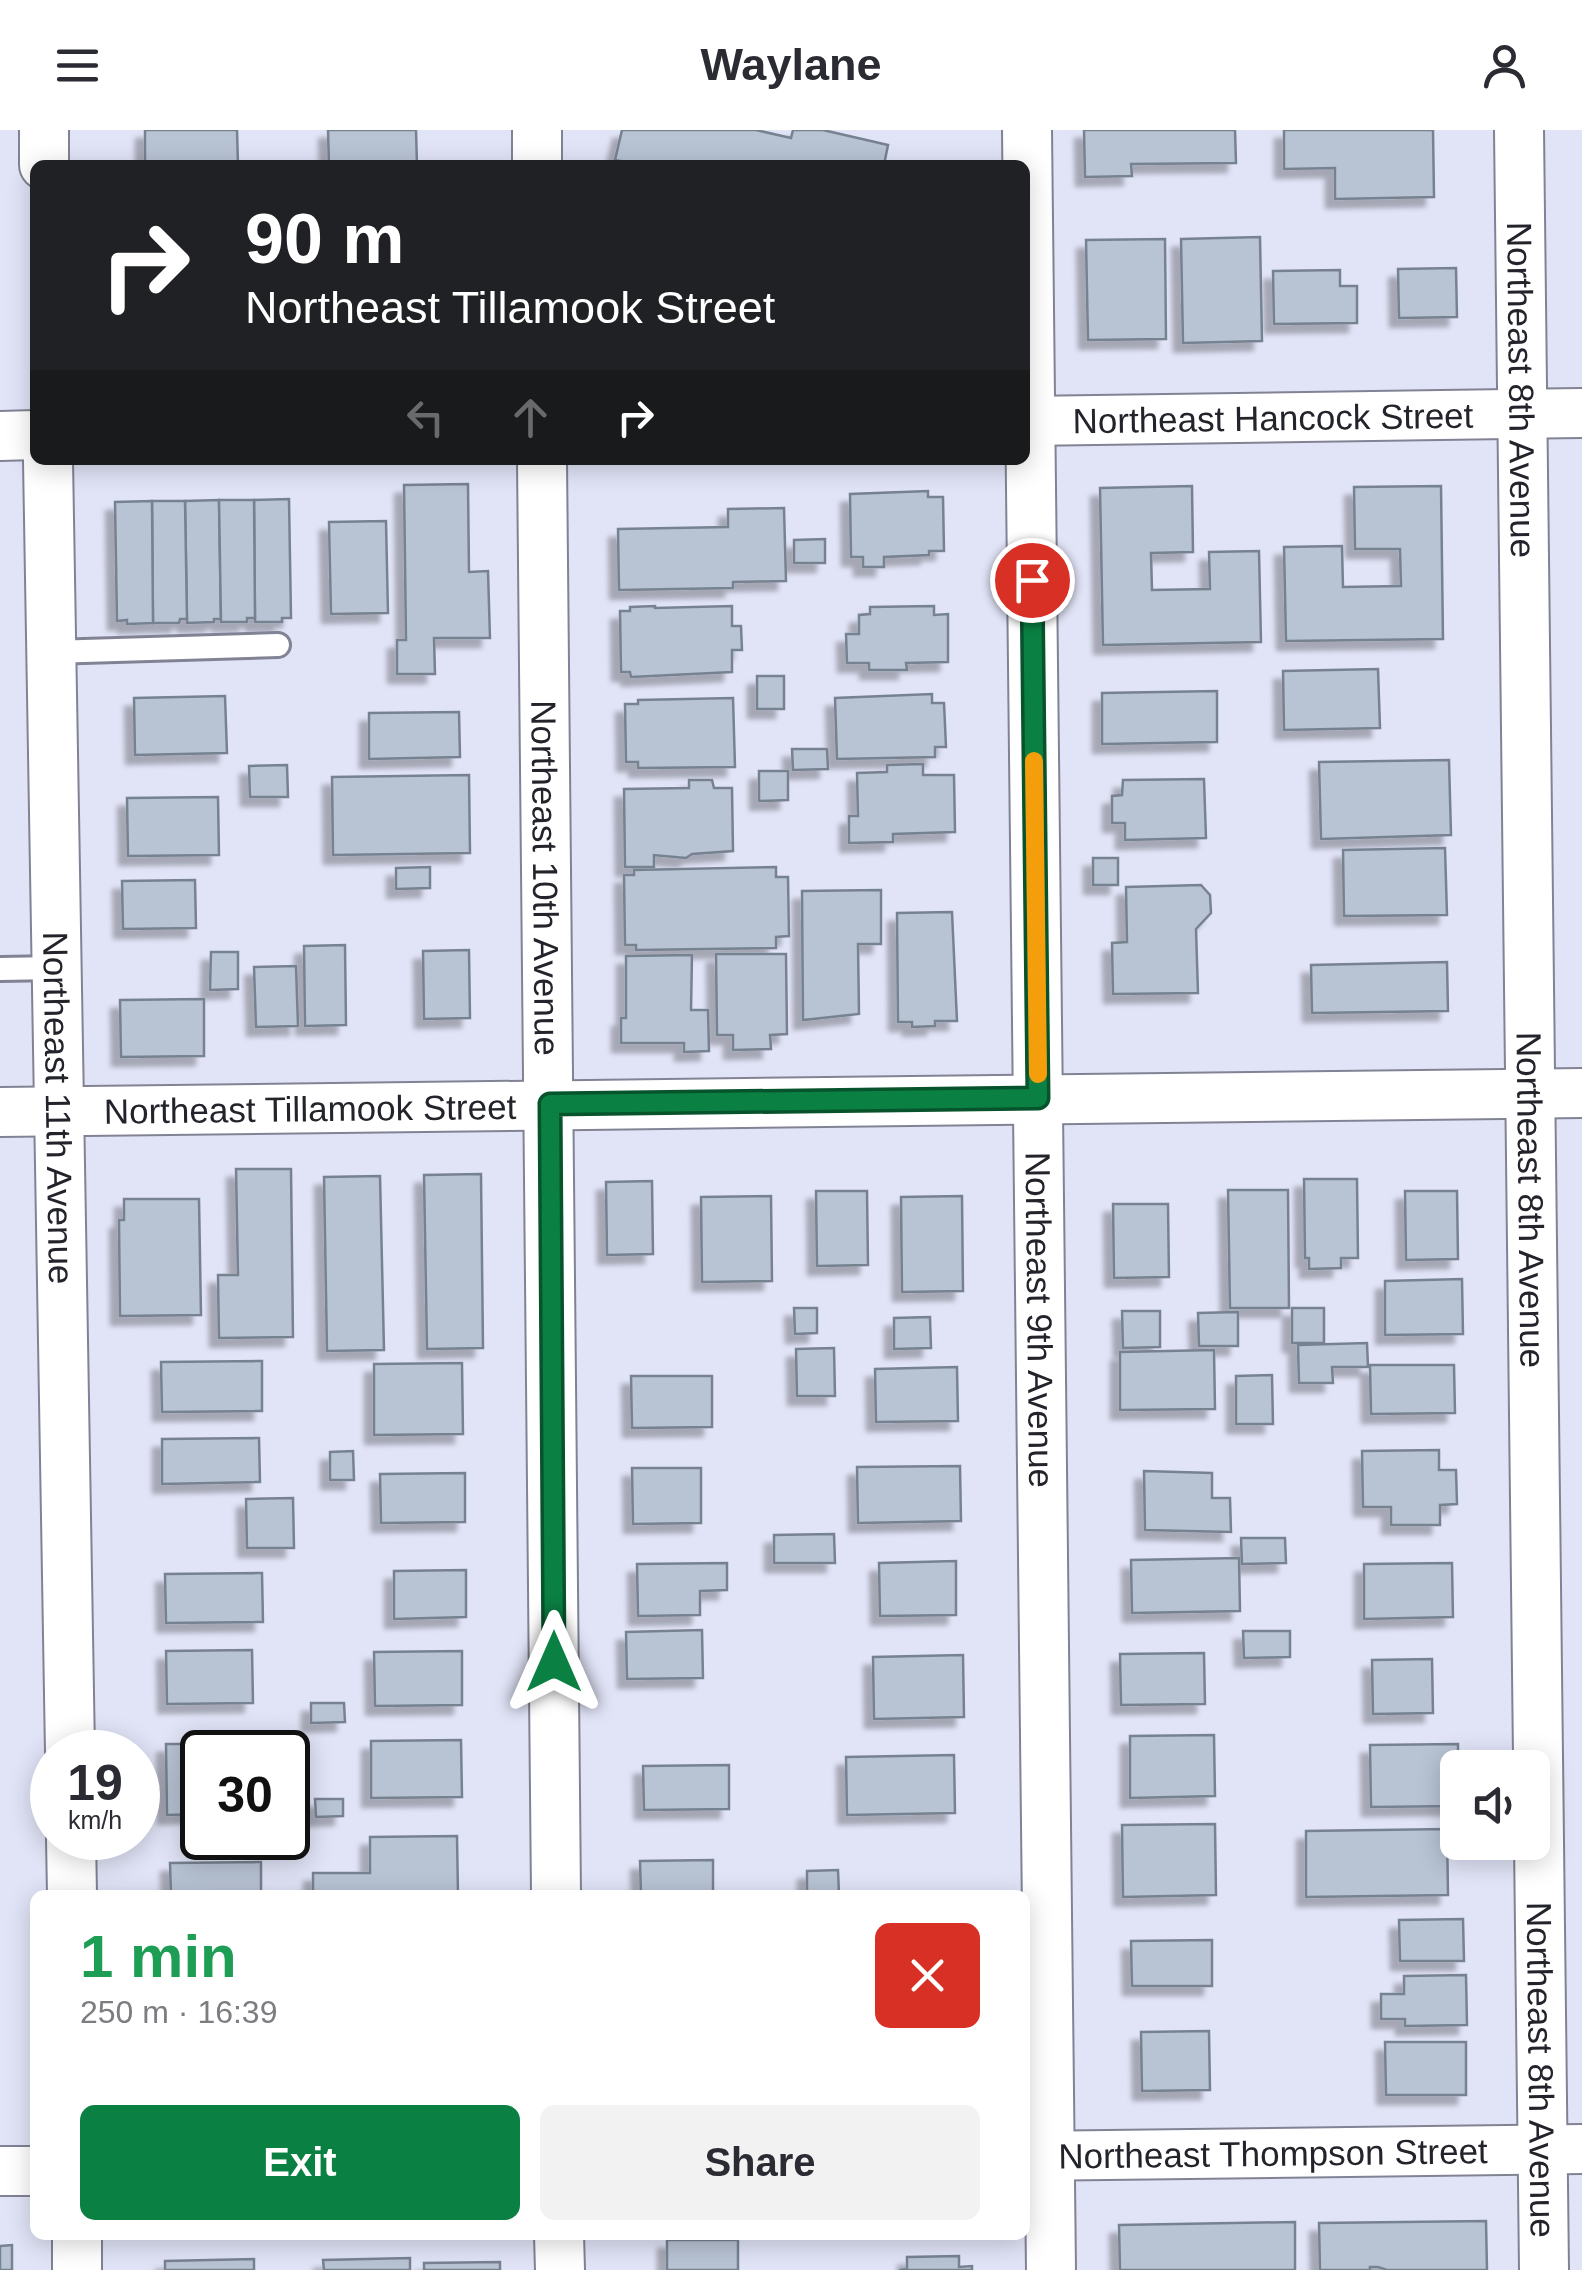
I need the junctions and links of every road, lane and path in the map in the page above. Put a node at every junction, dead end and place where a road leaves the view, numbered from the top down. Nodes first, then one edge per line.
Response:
1 (44, 130) edge
2 (537, 130) edge
3 (1027, 130) edge
4 (1519, 130) edge
5 (44, 160) edge
6 (538, 160) edge
7 (1027, 160) edge
8 (1582, 413) edge
9 (1524, 414) junction
10 (1030, 421) edge
11 (30, 435) edge
12 (0, 436) edge
13 (48, 465) edge
14 (542, 465) edge
15 (1029, 465) edge
16 (278, 645) dead end
17 (51, 652) junction
18 (56, 968) junction
19 (0, 969) edge
20 (1582, 1093) edge
21 (1528, 1094) junction
22 (1038, 1098) junction
23 (550, 1104) junction
24 (59, 1111) junction
25 (0, 1112) edge
26 (70, 1730) edge
27 (71, 1860) edge
28 (72, 1890) edge
29 (556, 1890) edge
30 (1562, 2149) edge
31 (1037, 2156) edge
32 (0, 2171) edge
33 (30, 2171) edge
34 (77, 2240) edge
35 (559, 2240) edge
36 (77, 2270) edge
37 (560, 2270) edge
38 (1050, 2270) edge
39 (1544, 2270) edge

1 - 5 street
2 - 6 street
3 - 7 street, Northeast 9th Avenue
4 - 9 street, Northeast 8th Avenue
8 - 9 street, Northeast Hancock Street
9 - 10 street, Northeast Hancock Street
9 - 21 street, Northeast 8th Avenue
11 - 12 street
13 - 17 street, Northeast 11th Avenue
14 - 23 street, Northeast 10th Avenue
15 - 22 street, Northeast 9th Avenue
16 - 17 lane
17 - 18 street, Northeast 11th Avenue
18 - 19 lane
18 - 24 street, Northeast 11th Avenue
20 - 21 street, Northeast Tillamook Street
21 - 22 street, Northeast Tillamook Street
21 - 30 street, Northeast 8th Avenue
22 - 23 street, Northeast Tillamook Street
22 - 31 street, Northeast 9th Avenue
23 - 24 street, Northeast Tillamook Street
23 - 29 street, Northeast 10th Avenue
24 - 25 street, Northeast Tillamook Street
24 - 26 street, Northeast 11th Avenue
27 - 28 street
30 - 31 street, Northeast Thompson Street
30 - 39 street, Northeast 8th Avenue
31 - 38 street, Northeast 9th Avenue
32 - 33 street
34 - 36 street
35 - 37 street

